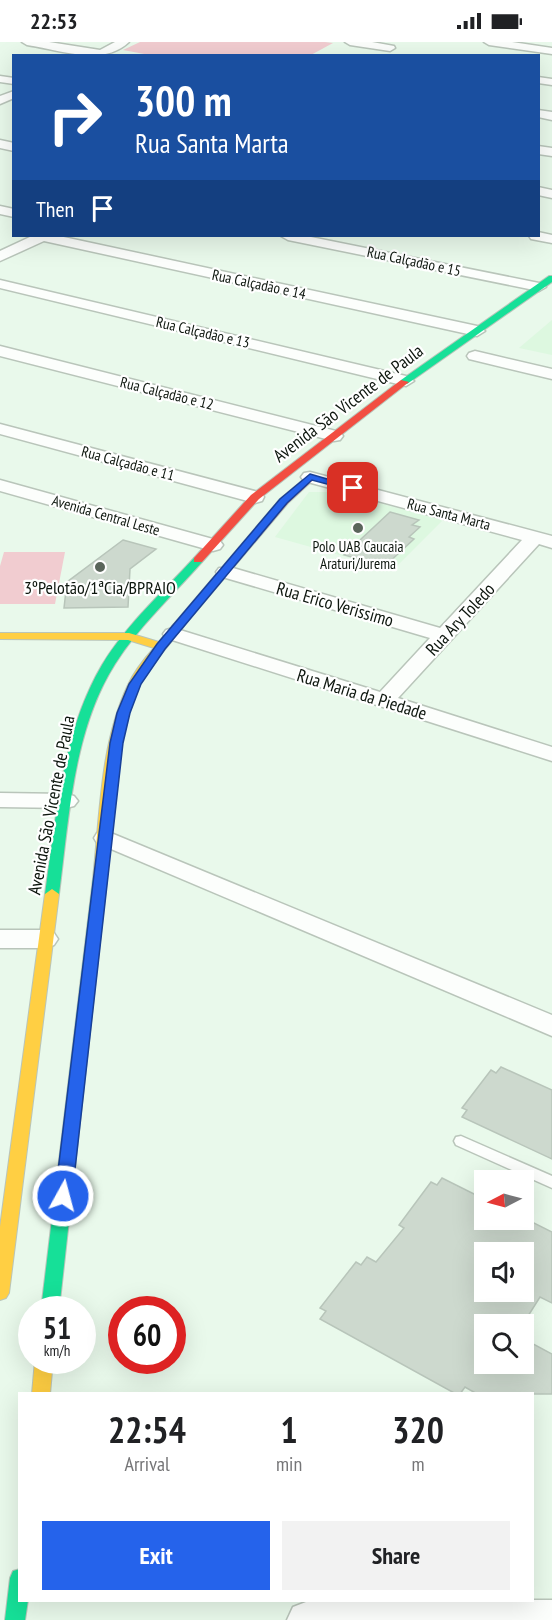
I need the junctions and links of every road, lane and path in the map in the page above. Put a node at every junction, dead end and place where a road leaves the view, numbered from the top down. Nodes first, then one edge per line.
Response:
1 (27, 42) edge
2 (124, 42) edge
3 (350, 42) edge
4 (402, 42) edge
5 (489, 42) edge
6 (552, 51) edge
7 (387, 52) edge
8 (100, 54) edge
9 (40, 237) edge
10 (47, 237) edge
11 (293, 237) edge
12 (0, 257) edge
13 (552, 278) edge
14 (0, 284) edge
15 (539, 287) junction
16 (477, 331) junction
17 (495, 342) dead end
18 (0, 351) edge
19 (471, 359) joint
20 (552, 374) edge
21 (406, 381) junction
22 (0, 429) edge
23 (334, 436) junction
24 (329, 463) dead end
25 (310, 477) junction
26 (0, 485) edge
27 (255, 496) junction
28 (544, 539) edge
29 (213, 545) junction
30 (226, 572) junction
31 (0, 636) edge
32 (445, 636) junction
33 (129, 637) junction
34 (167, 640) junction
35 (384, 700) junction
36 (552, 753) edge
37 (0, 800) edge
38 (66, 801) junction
39 (106, 838) junction
40 (0, 939) edge
41 (45, 939) junction
42 (552, 1026) edge
43 (11, 1106) edge
44 (461, 1141) dead end
45 (552, 1182) edge
46 (0, 1293) edge
47 (52, 1296) edge
48 (43, 1374) edge
49 (41, 1392) edge
50 (18, 1595) edge
51 (552, 1618) edge
52 (15, 1620) edge
53 (306, 1620) edge

1 - 8 street
2 - 8 street
3 - 7 street
4 - 7 street
5 - 6 street
9 - 12 street
10 - 16 street, Rua Calçadão e 14
11 - 15 street, Rua Calçadão e 15
13 - 15 main road, Avenida São Vicente de Paula
14 - 21 street, Rua Calçadão e 13
15 - 16 main road, Avenida São Vicente de Paula
16 - 21 main road, Avenida São Vicente de Paula
17 - 19 main road
18 - 23 street, Rua Calçadão e 12
19 - 20 street
21 - 23 main road, Avenida São Vicente de Paula
22 - 27 street, Rua Calçadão e 11
23 - 27 main road, Avenida São Vicente de Paula
24 - 25 main road, Avenida São Vicente de Paula
25 - 28 street, Rua Santa Marta
25 - 30 main road, Avenida São Vicente de Paula
26 - 29 street, Avenida Central Leste
27 - 29 main road, Avenida São Vicente de Paula
28 - 32 street, Rua Ary Toledo
29 - 33 main road, Avenida São Vicente de Paula
30 - 32 street, Rua Erico Verissimo
30 - 34 main road, Avenida São Vicente de Paula
31 - 33 main road
32 - 35 street, Rua Ary Toledo
33 - 34 main road
33 - 38 main road, Avenida São Vicente de Paula
34 - 35 street, Rua Maria da Piedade
34 - 39 main road, Avenida São Vicente de Paula
35 - 36 street, Rua Maria da Piedade
37 - 38 street
38 - 41 main road, Avenida São Vicente de Paula
39 - 42 street
39 - 47 main road, Avenida São Vicente de Paula
40 - 41 street
41 - 43 main road, Avenida São Vicente de Paula
43 - 46 main road, Avenida São Vicente de Paula
44 - 45 lane
48 - 49 main road
50 - 52 main road
51 - 53 street

